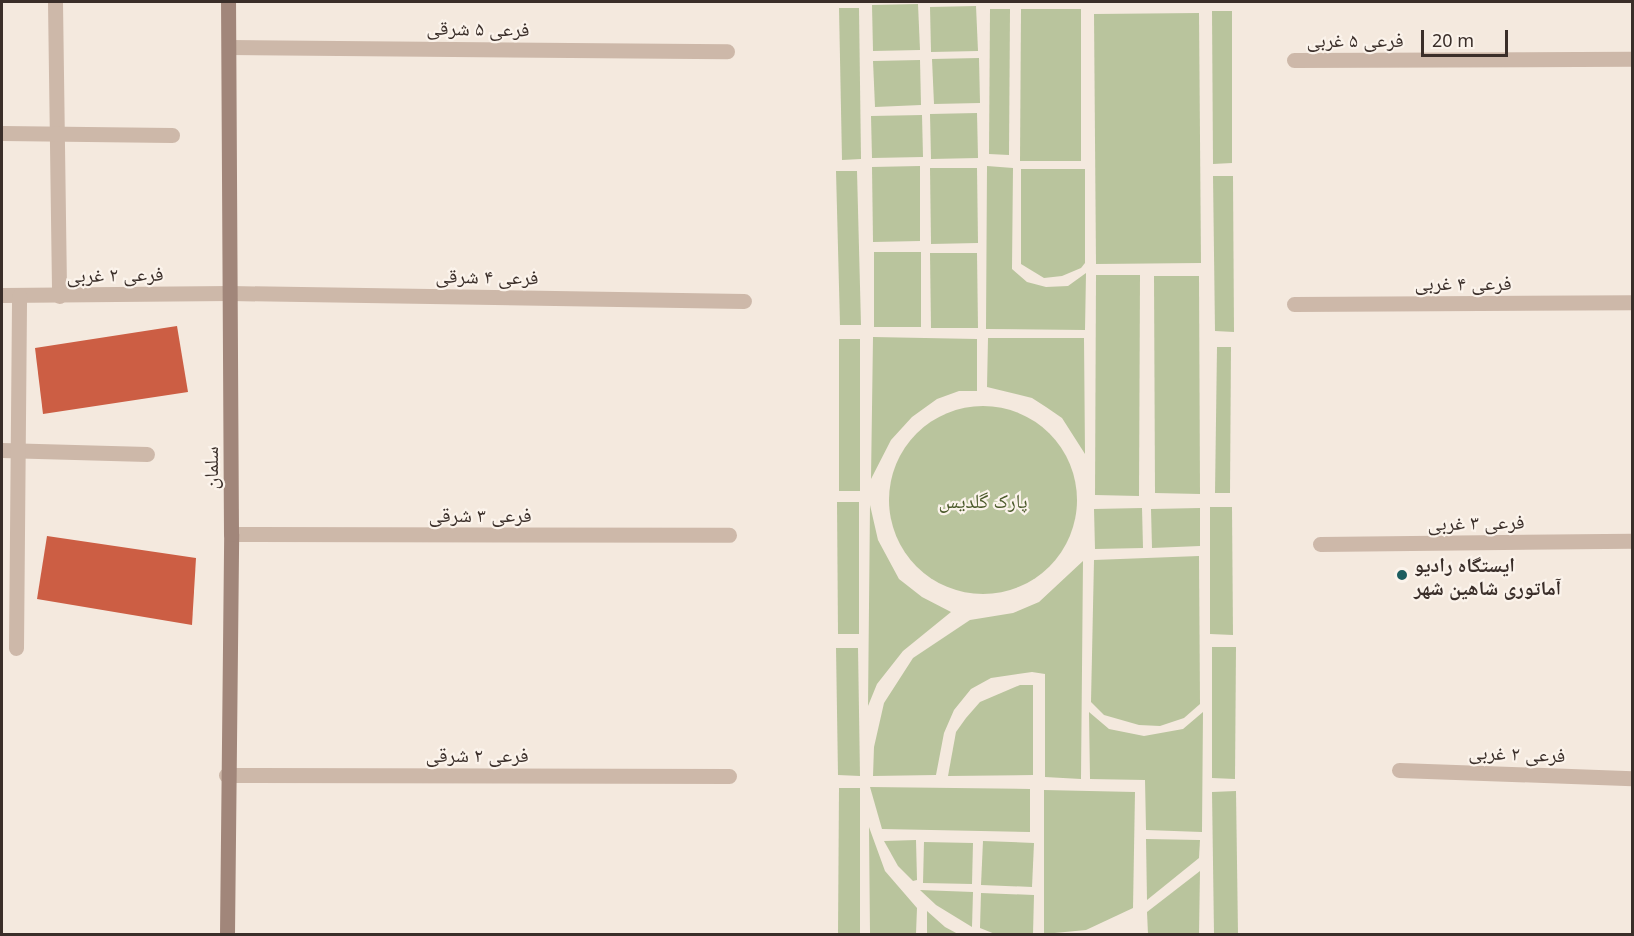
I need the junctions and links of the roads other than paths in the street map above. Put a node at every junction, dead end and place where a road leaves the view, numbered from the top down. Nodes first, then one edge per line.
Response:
1 (55, 2) edge
2 (228, 2) edge
3 (230, 47) junction
4 (727, 51) dead end
5 (1632, 59) edge
6 (1294, 60) dead end
7 (58, 132) junction
8 (2, 133) edge
9 (172, 135) dead end
10 (230, 293) junction
11 (2, 295) edge
12 (19, 296) junction
13 (59, 296) junction
14 (744, 301) dead end
15 (1632, 302) edge
16 (1294, 304) dead end
17 (2, 450) edge
18 (18, 450) junction
19 (147, 454) dead end
20 (231, 534) junction
21 (729, 536) dead end
22 (1632, 541) edge
23 (1320, 544) dead end
24 (15, 648) dead end
25 (1399, 770) dead end
26 (226, 775) junction
27 (729, 776) dead end
28 (1632, 778) edge
29 (227, 934) edge

1 - 7 street
2 - 3 street, سلمان
3 - 4 street, فرعی ۵ شرقی
3 - 10 street, سلمان
5 - 6 street, فرعی ۵ غربی
7 - 8 street
7 - 9 street
7 - 13 street
10 - 13 street, فرعی ۲ غربی
10 - 14 street, فرعی ۴ شرقی
10 - 20 street, سلمان
11 - 12 street, فرعی ۲ غربی
12 - 13 street, فرعی ۲ غربی
12 - 18 street
15 - 16 street, فرعی ۴ غربی
17 - 18 street
18 - 19 street
18 - 24 street
20 - 21 street, فرعی ۳ شرقی
20 - 26 street, سلمان
22 - 23 street, فرعی ۳ غربی
25 - 28 street, فرعی ۲ غربی
26 - 27 street, فرعی ۲ شرقی
26 - 29 street, سلمان

